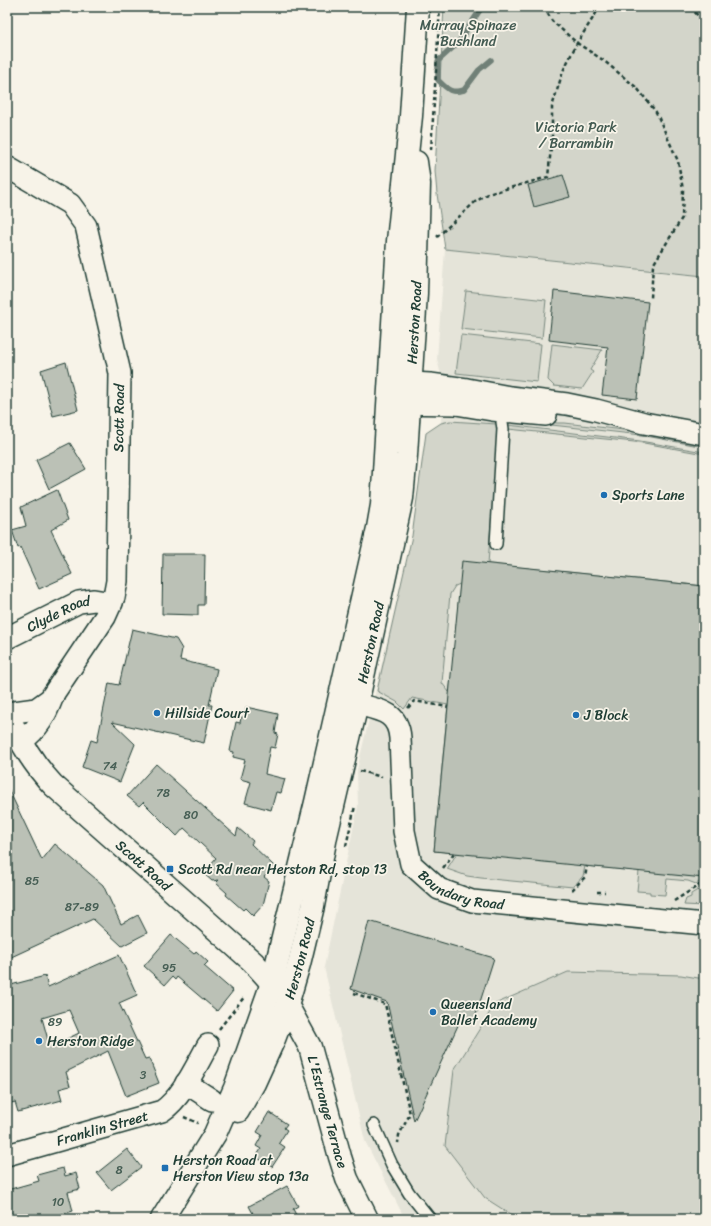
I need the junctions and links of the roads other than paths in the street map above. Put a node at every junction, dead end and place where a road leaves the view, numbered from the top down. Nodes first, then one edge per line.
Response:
1 (418, 7) edge
2 (7, 168) edge
3 (399, 393) junction
4 (510, 397) junction
5 (456, 404) junction
6 (502, 422) dead end
7 (644, 423) junction
8 (704, 434) edge
9 (496, 544) dead end
10 (112, 603) junction
11 (7, 638) edge
12 (53, 695) junction
13 (357, 704) junction
14 (7, 714) edge
15 (21, 742) junction
16 (316, 802) junction
17 (704, 924) edge
18 (272, 983) junction
19 (287, 1005) junction
20 (208, 1045) road end
21 (186, 1083) junction
22 (212, 1100) dead end
23 (374, 1125) dead end
24 (207, 1134) junction
25 (7, 1155) edge
26 (409, 1193) junction
27 (162, 1219) edge
28 (367, 1219) edge
29 (420, 1219) edge
30 (430, 1219) edge

1 - 3 main road, Herston Road
2 - 10 street, Scott Road
3 - 4 street
3 - 5 street
3 - 13 main road, Herston Road
3 - 16 main road, Herston Road
4 - 5 street
4 - 7 street
5 - 7 street
6 - 9 lane
7 - 8 street
10 - 11 street, Clyde Road
10 - 12 street, Scott Road
12 - 14 street, Scott Road
12 - 15 street, Scott Road
13 - 16 main road
13 - 17 street, Boundary Road
13 - 19 main road, Herston Road
14 - 15 main road, Scott Road
15 - 18 main road, Scott Road
16 - 18 main road, Herston Road
18 - 19 main road, Scott Road
18 - 24 main road, Herston Road
19 - 24 main road, Herston Road
19 - 28 main road, L'Estrange Terrace
20 - 21 street, Franklin Street
21 - 22 street
21 - 25 street, Franklin Street
23 - 26 lane
24 - 27 main road, Herston Road
26 - 29 lane
26 - 30 lane

